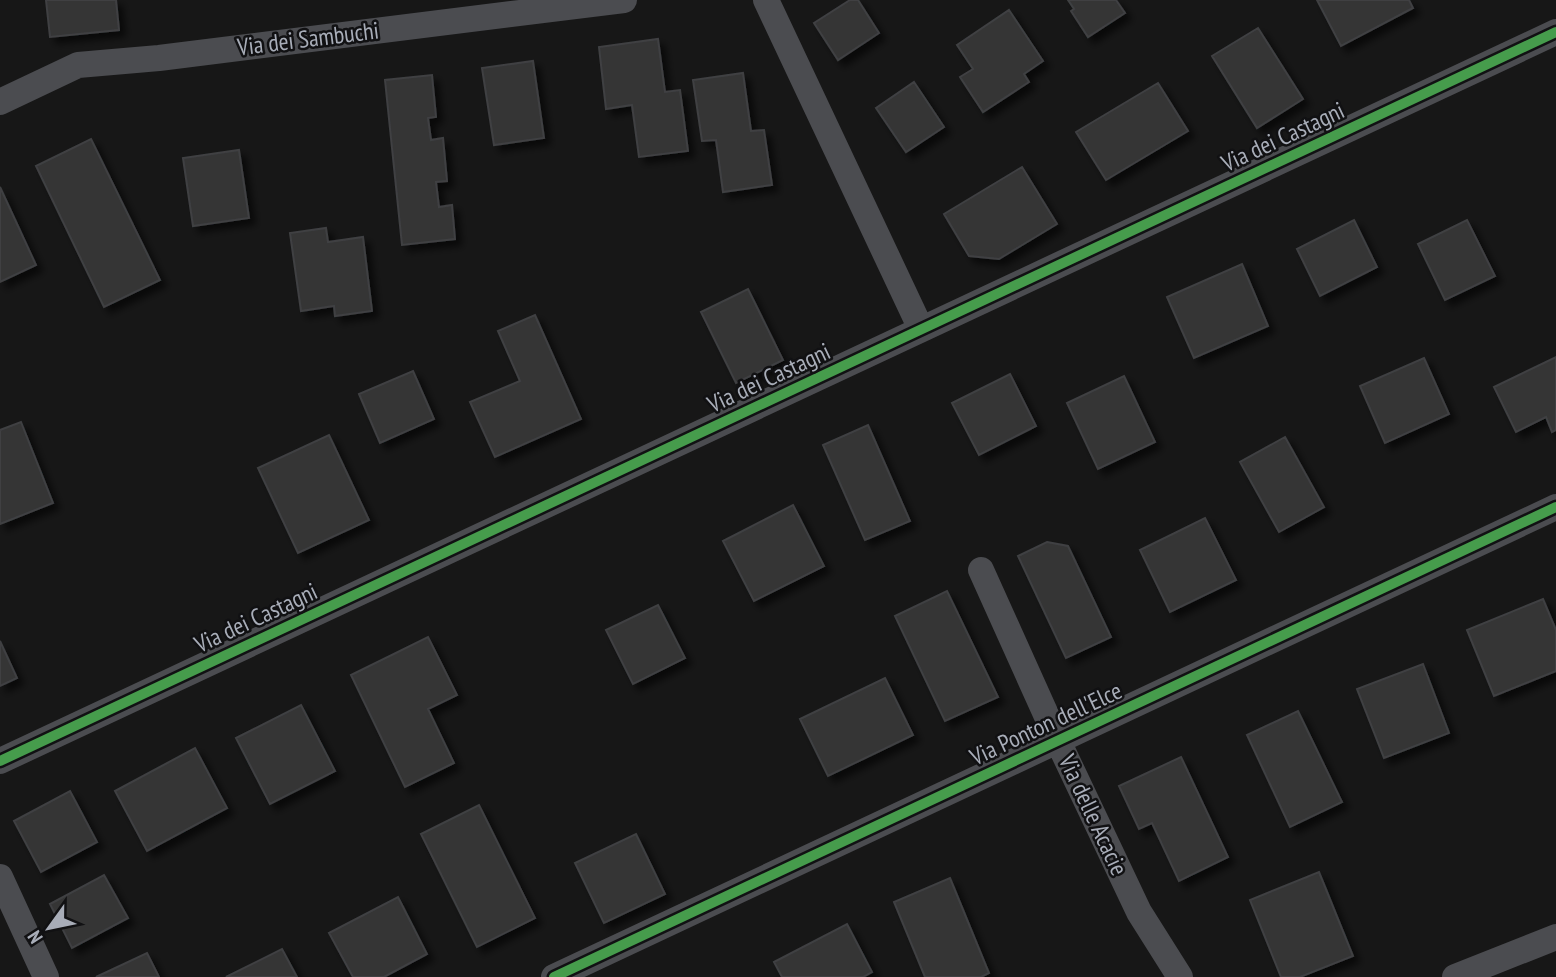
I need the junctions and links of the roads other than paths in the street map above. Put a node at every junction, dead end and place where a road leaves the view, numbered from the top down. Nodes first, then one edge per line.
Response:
1 (624, 0) edge
2 (766, 0) edge
3 (1556, 32) edge
4 (0, 102) edge
5 (921, 330) junction
6 (1556, 508) edge
7 (981, 570) dead end
8 (1058, 741) junction
9 (0, 761) edge
10 (0, 877) edge
11 (1556, 937) edge
12 (47, 977) edge
13 (554, 977) edge
14 (1180, 977) edge
15 (1455, 977) edge

1 - 4 street, Via dei Sambuchi
2 - 5 street
3 - 5 street, Via dei Castagni
5 - 9 street, Via dei Castagni
6 - 8 street, Via Ponton dell'Elce
7 - 8 street, Via delle Acacie
8 - 13 street, Via Ponton dell'Elce
8 - 14 street, Via delle Acacie
10 - 12 street
11 - 15 street

